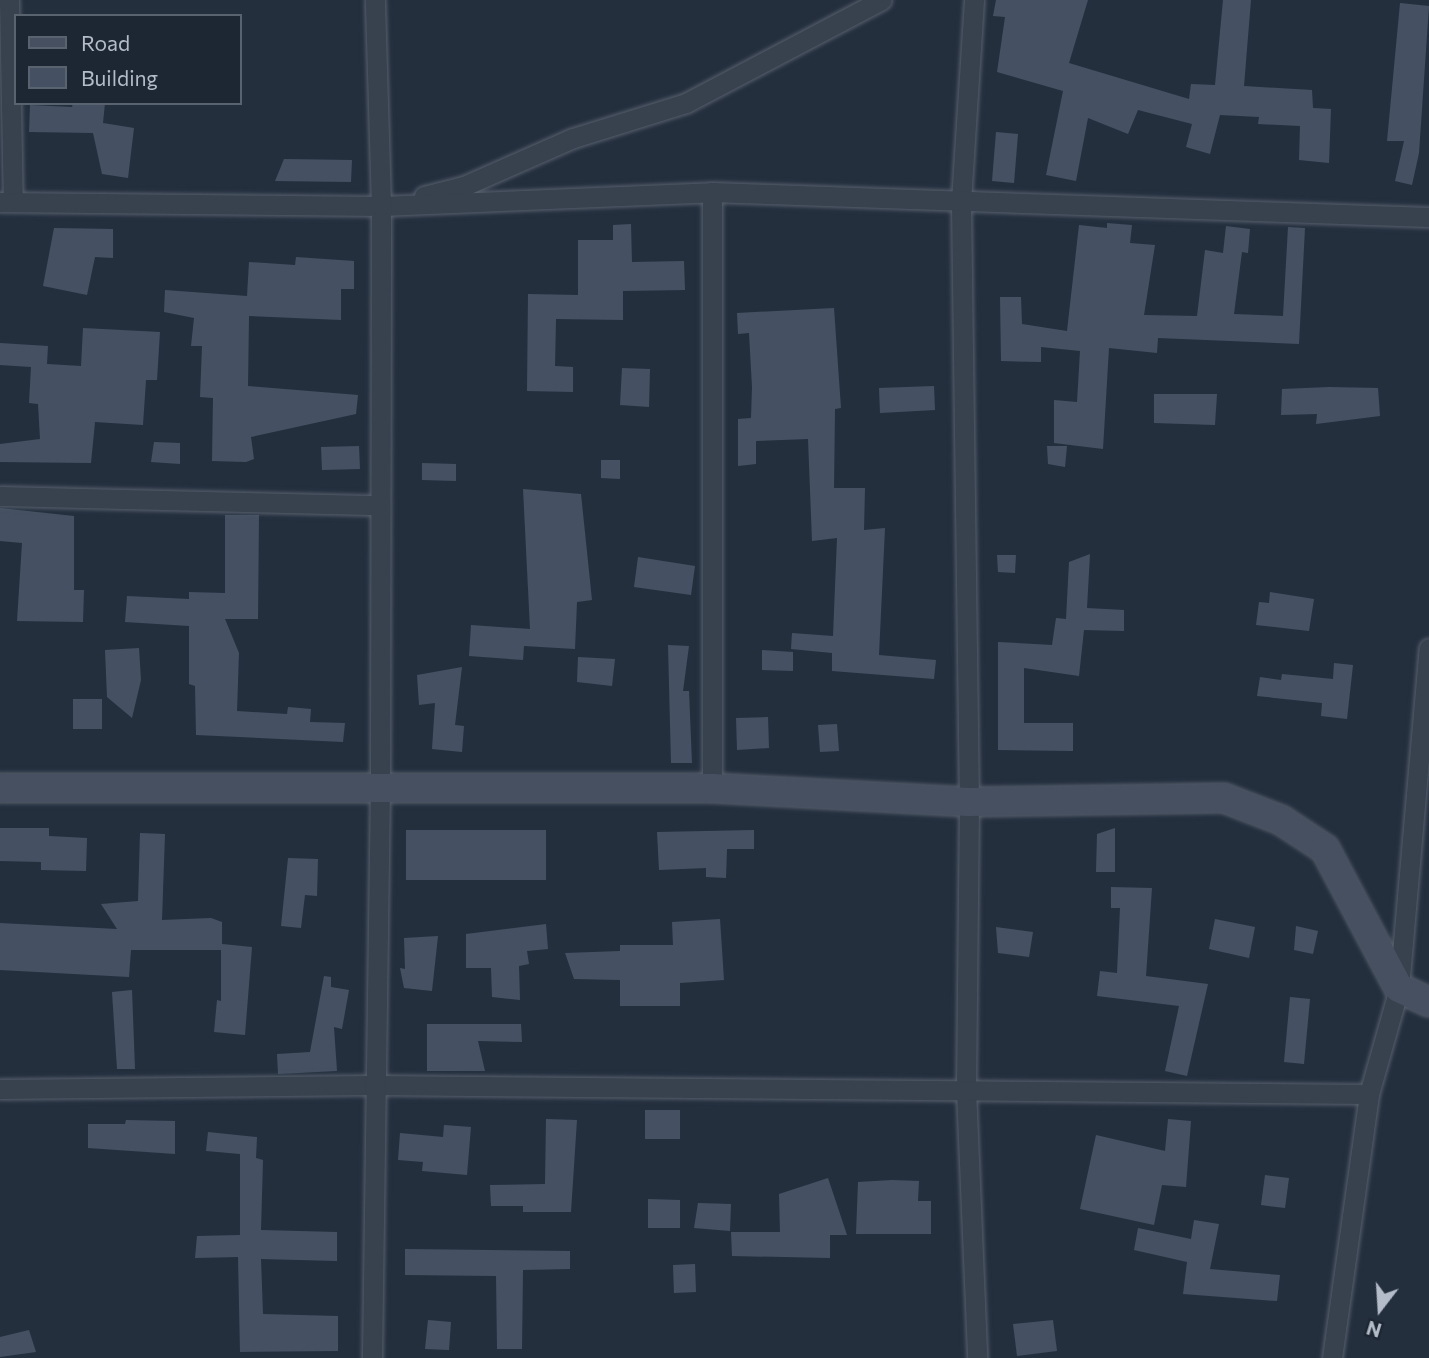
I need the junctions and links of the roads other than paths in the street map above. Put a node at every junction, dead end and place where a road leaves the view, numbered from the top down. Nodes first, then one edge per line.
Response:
1 (9, 0) edge
2 (375, 0) edge
3 (881, 0) edge
4 (974, 0) edge
5 (712, 192) junction
6 (6, 202) edge
7 (961, 202) junction
8 (381, 206) junction
9 (1429, 217) edge
10 (0, 496) edge
11 (379, 505) junction
12 (1429, 648) edge
13 (0, 788) edge
14 (380, 788) junction
15 (712, 788) junction
16 (969, 802) junction
17 (1399, 988) junction
18 (1429, 1002) edge
19 (373, 1085) junction
20 (0, 1089) edge
21 (966, 1090) junction
22 (1369, 1094) junction
23 (372, 1358) edge
24 (977, 1358) edge
25 (1332, 1358) edge

1 - 6 street
2 - 8 street
3 - 8 street
4 - 7 street
5 - 7 street
5 - 8 street
5 - 15 street
6 - 8 street
7 - 9 street
7 - 16 street
8 - 11 street
10 - 11 street
11 - 14 street
12 - 17 street
13 - 14 street
14 - 15 street
14 - 19 street
15 - 16 street
16 - 17 street
16 - 21 street
17 - 18 street
17 - 22 street
19 - 20 street
19 - 21 street
19 - 23 street
21 - 22 street
21 - 24 street
22 - 25 street

